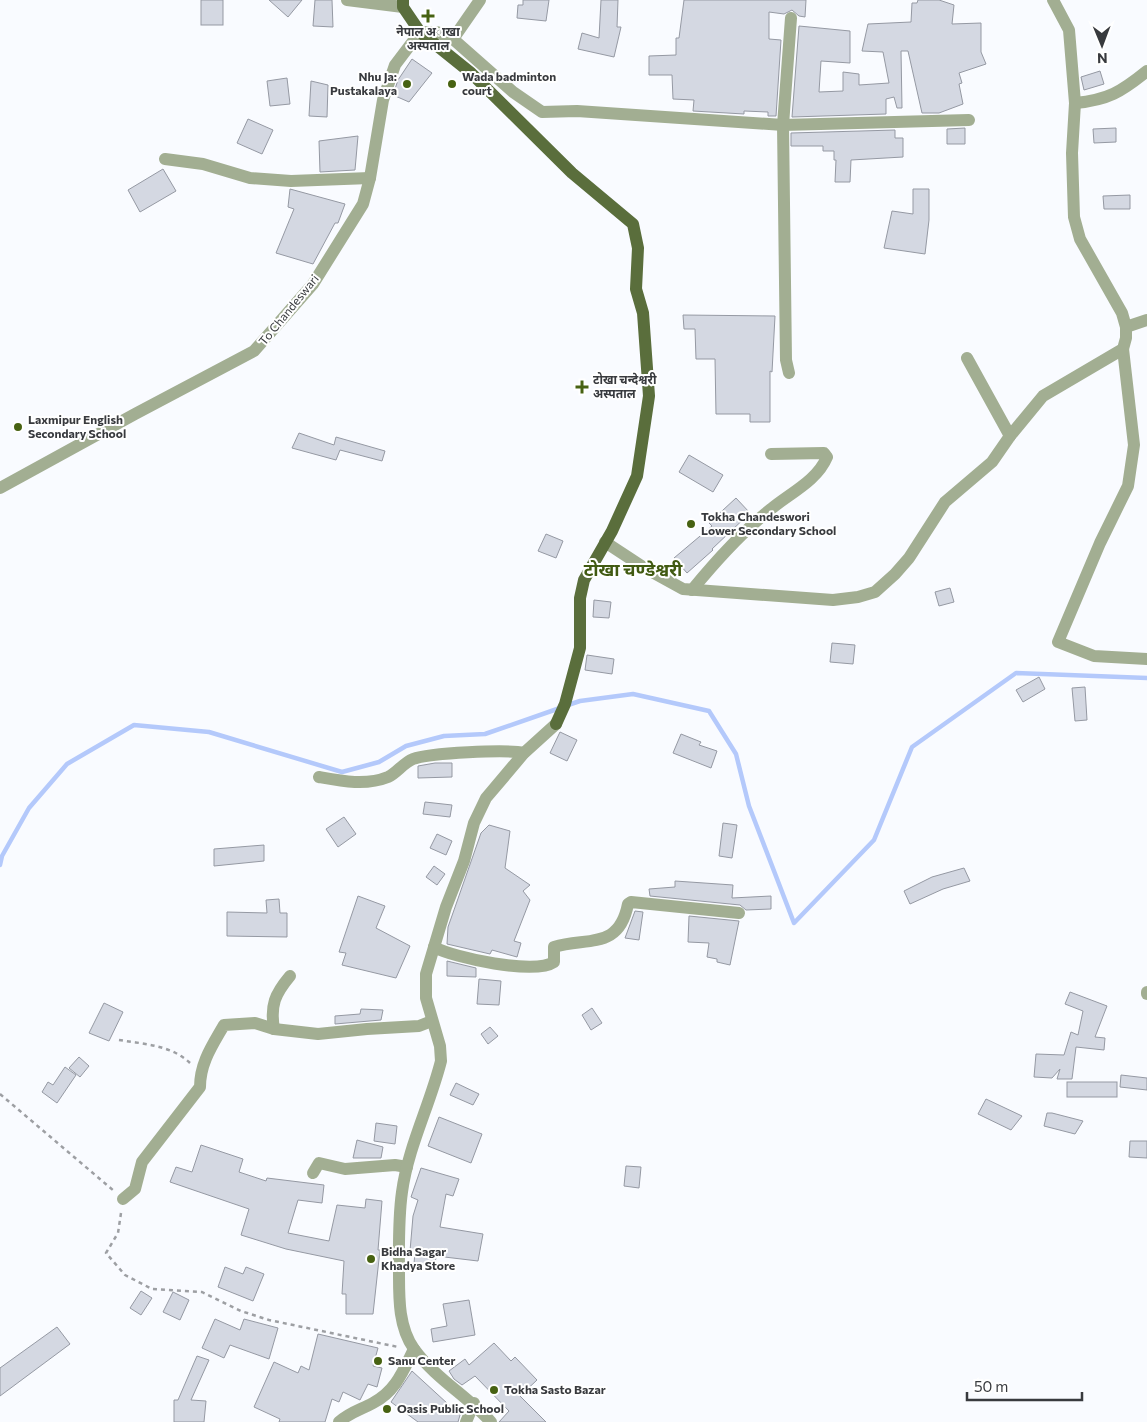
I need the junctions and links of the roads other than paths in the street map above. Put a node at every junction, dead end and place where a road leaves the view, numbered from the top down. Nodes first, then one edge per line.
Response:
1 (347, 0) edge
2 (480, 0) edge
3 (1053, 0) edge
4 (403, 4) edge
5 (791, 18) dead end
6 (420, 32) junction
7 (454, 40) junction
8 (1147, 71) edge
9 (1074, 103) junction
10 (969, 120) dead end
11 (783, 125) junction
12 (165, 159) dead end
13 (370, 178) junction
14 (1147, 320) edge
15 (1126, 327) junction
16 (1123, 349) junction
17 (967, 358) dead end
18 (789, 373) dead end
19 (1010, 436) junction
20 (771, 454) dead end
21 (0, 488) edge
22 (605, 542) junction
23 (692, 590) junction
24 (1147, 659) edge
25 (556, 724) joint
26 (524, 753) junction
27 (319, 778) dead end
28 (739, 914) dead end
29 (434, 948) junction
30 (290, 976) dead end
31 (432, 1021) junction
32 (274, 1029) junction
33 (407, 1166) junction
34 (313, 1173) dead end
35 (123, 1199) road end
36 (414, 1349) junction
37 (474, 1404) junction
38 (339, 1422) edge
39 (466, 1422) edge
40 (492, 1422) edge

1 - 4 street
2 - 7 street
3 - 9 street
4 - 6 main road
5 - 11 street
6 - 7 street
6 - 13 street, To Chandeswari
6 - 22 main road
7 - 11 street
8 - 9 street
9 - 15 street
10 - 11 street
11 - 18 street
12 - 13 street
13 - 21 street, To Chandeswari
14 - 15 street
15 - 16 street
16 - 19 street
16 - 24 street
17 - 19 street
19 - 23 street
20 - 23 street
22 - 23 street
22 - 25 main road
25 - 26 street
26 - 27 street
26 - 29 street
28 - 29 street
29 - 31 street
30 - 32 street
31 - 32 street
31 - 33 street
32 - 35 street
33 - 34 street
33 - 36 street
36 - 37 street
36 - 38 street
37 - 39 street
37 - 40 street

